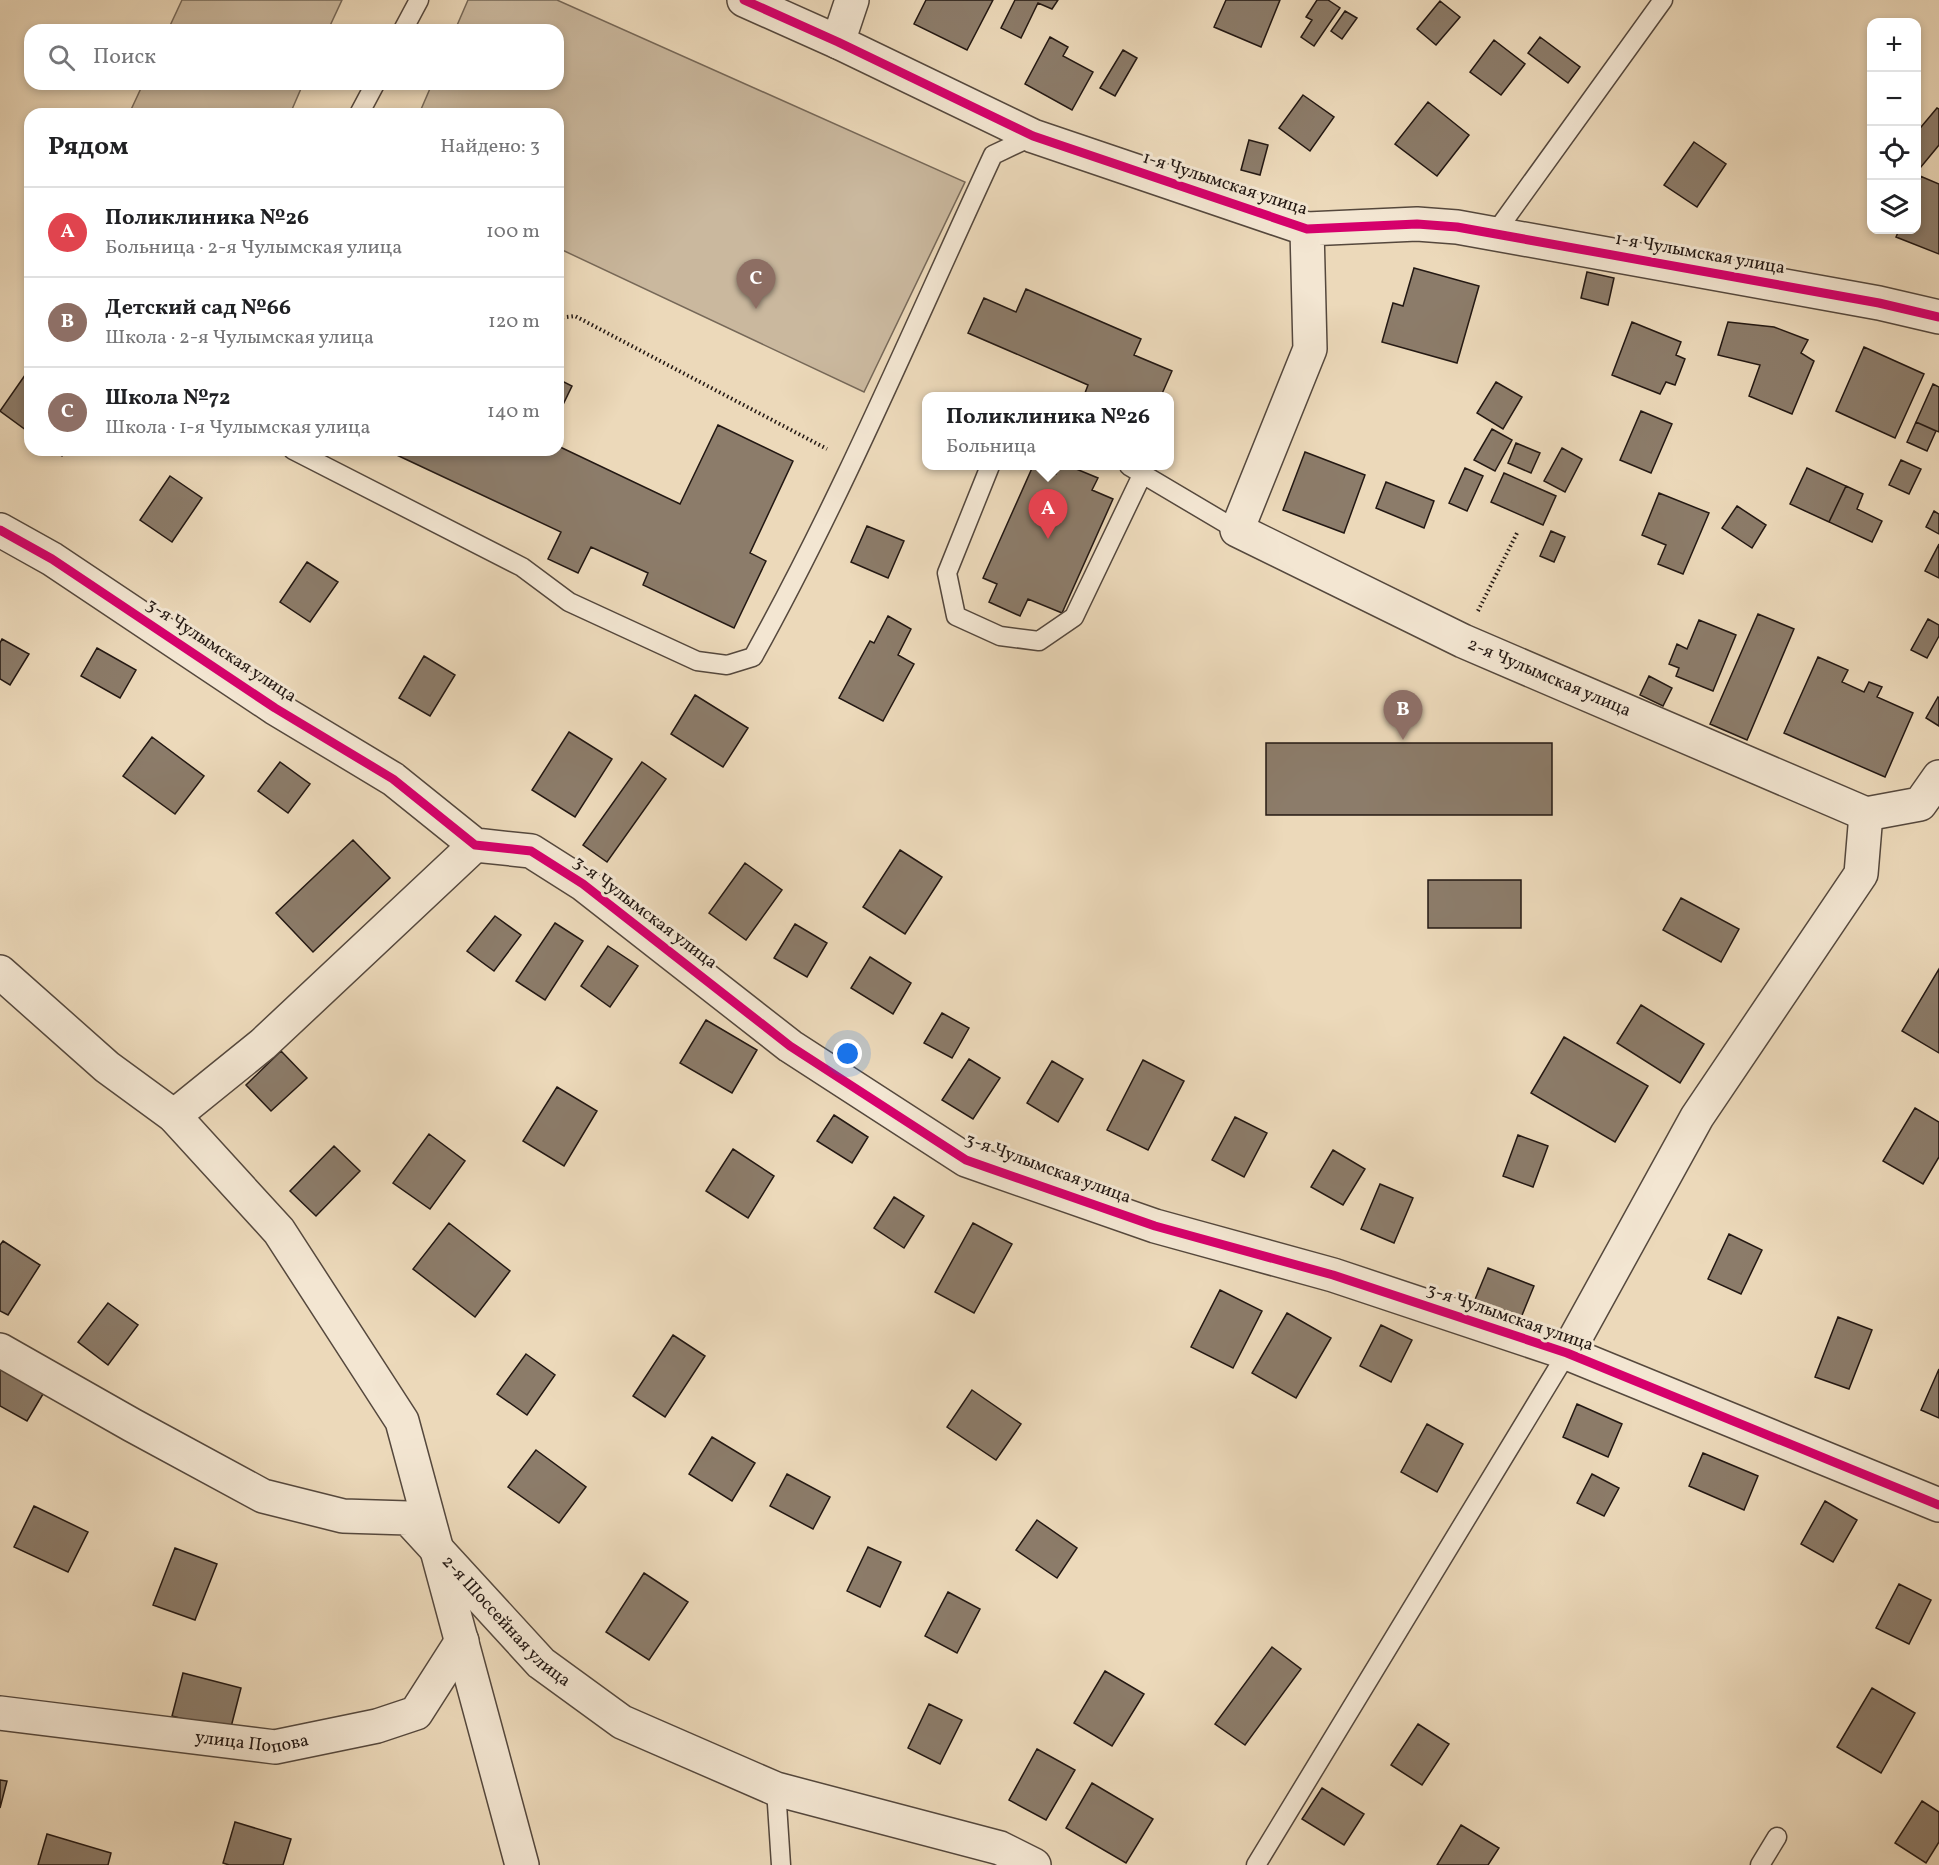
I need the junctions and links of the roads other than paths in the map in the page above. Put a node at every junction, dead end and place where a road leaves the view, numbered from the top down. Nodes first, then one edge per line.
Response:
1 (419, 0) edge
2 (744, 0) edge
3 (852, 0) edge
4 (1663, 0) edge
5 (406, 24) edge
6 (838, 42) junction
7 (372, 90) edge
8 (362, 108) edge
9 (1033, 136) junction
10 (1307, 229) junction
11 (1495, 233) junction
12 (1939, 317) edge
13 (305, 456) edge
14 (988, 470) edge
15 (1136, 470) edge
16 (1138, 470) edge
17 (0, 530) edge
18 (1238, 530) junction
19 (1939, 777) edge
20 (1930, 808) edge
21 (1866, 814) junction
22 (474, 845) junction
23 (0, 972) edge
24 (174, 1116) junction
25 (0, 1350) edge
26 (1567, 1353) junction
27 (1939, 1505) edge
28 (436, 1550) junction
29 (462, 1641) junction
30 (0, 1713) edge
31 (776, 1789) junction
32 (1777, 1837) dead end
33 (522, 1865) edge
34 (781, 1865) edge
35 (1034, 1865) edge
36 (1256, 1865) edge
37 (1760, 1865) edge

1 - 5 lane
2 - 6 street, 1-я Чулымская улица
3 - 6 street
4 - 11 lane
6 - 9 street, 1-я Чулымская улица
7 - 8 lane
9 - 10 street, 1-я Чулымская улица
9 - 13 lane
10 - 11 street, 1-я Чулымская улица
10 - 18 street
11 - 12 street, 1-я Чулымская улица
14 - 15 lane
16 - 18 lane
17 - 22 street, 3-я Чулымская улица
18 - 21 street, 2-я Чулымская улица
19 - 20 street
20 - 21 street
21 - 26 street
22 - 24 street
22 - 26 street, 3-я Чулымская улица
23 - 24 street
24 - 28 street
25 - 28 street, 2-я Шоссейная улица
26 - 27 street, 3-я Чулымская улица
26 - 36 lane
28 - 29 street
28 - 31 street, 2-я Шоссейная улица
29 - 30 street, улица Попова
29 - 33 street
31 - 34 lane
31 - 35 street, 2-я Шоссейная улица
32 - 37 lane

